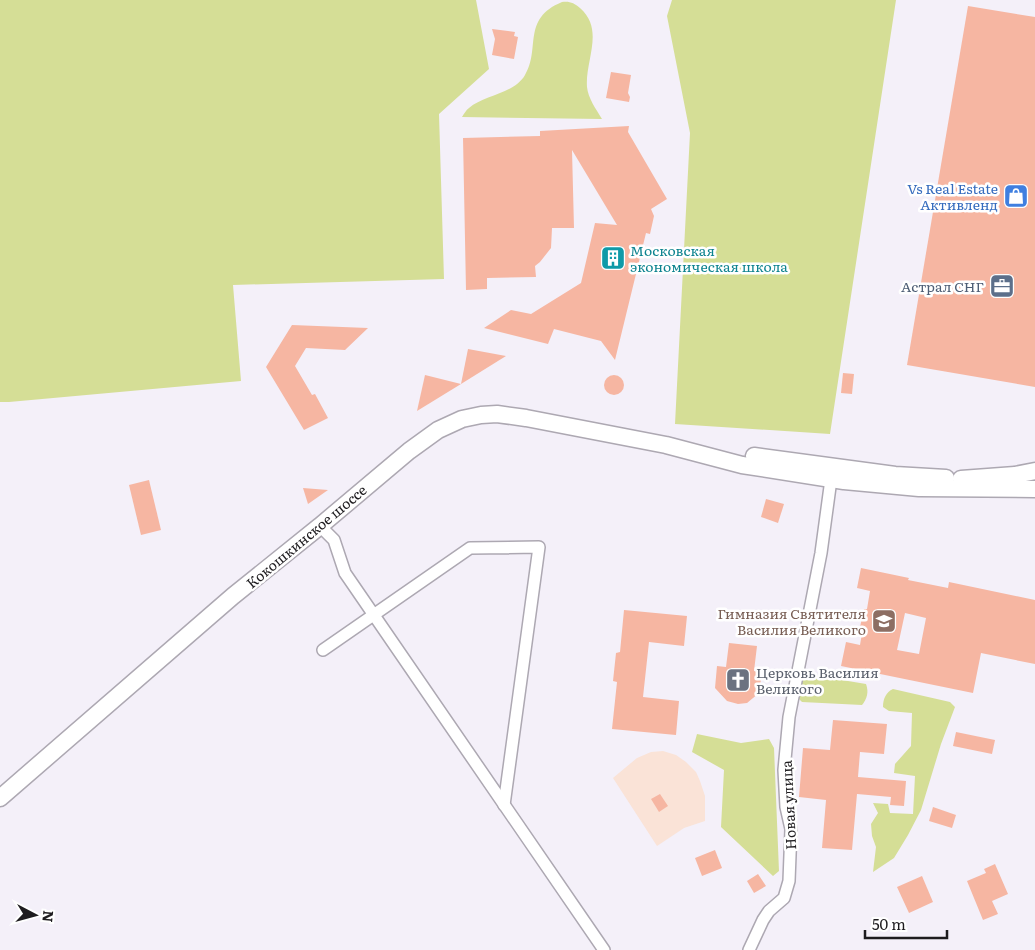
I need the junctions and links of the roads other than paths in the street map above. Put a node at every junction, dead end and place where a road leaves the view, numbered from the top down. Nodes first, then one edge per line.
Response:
1 (1035, 471) edge
2 (832, 473) junction
3 (961, 479) junction
4 (1035, 480) edge
5 (1035, 490) edge
6 (320, 526) junction
7 (374, 614) junction
8 (323, 650) dead end
9 (0, 798) edge
10 (504, 805) junction
11 (604, 950) edge
12 (749, 950) edge

1 - 3 main road
2 - 3 main road
2 - 5 main road
2 - 6 main road, Кокошкинское шоссе
2 - 12 street, Новая улица
3 - 4 main road
6 - 7 street
6 - 9 main road, Кокошкинское шоссе
7 - 8 street
7 - 10 street
7 - 10 street
10 - 11 street

